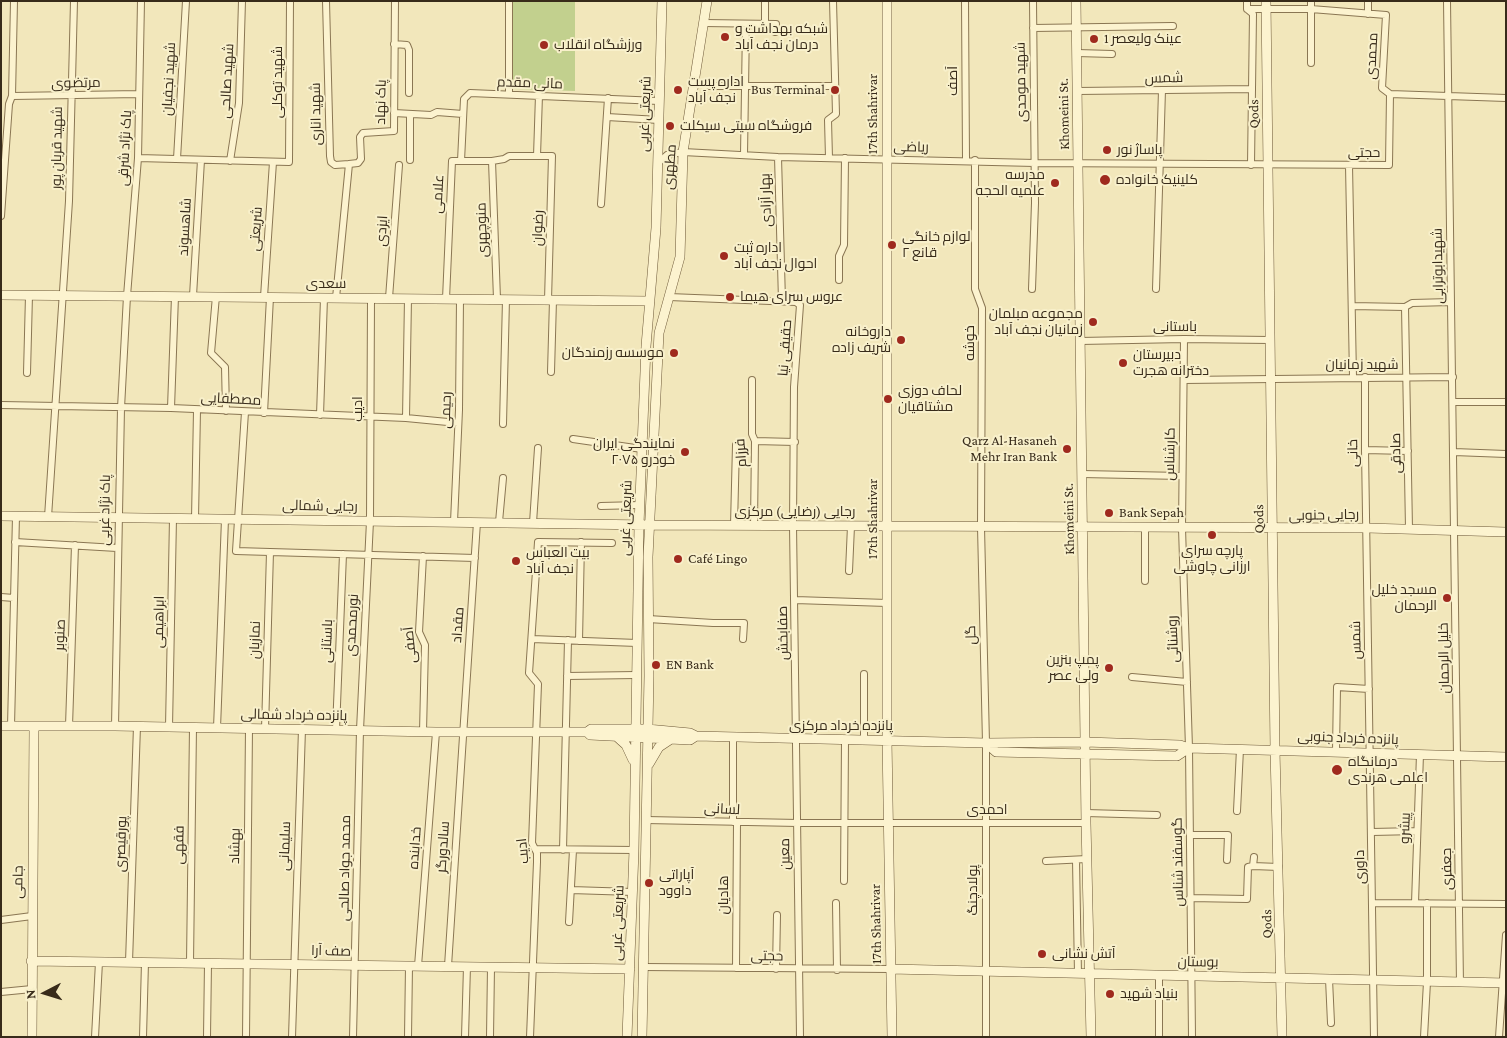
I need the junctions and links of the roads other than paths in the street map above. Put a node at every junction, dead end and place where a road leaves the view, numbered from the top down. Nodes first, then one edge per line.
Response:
1 (14, 1) edge
2 (74, 1) edge
3 (141, 1) edge
4 (186, 1) edge
5 (242, 1) edge
6 (290, 1) edge
7 (326, 1) edge
8 (394, 1) edge
9 (509, 1) edge
10 (662, 1) edge
11 (707, 1) edge
12 (765, 1) edge
13 (833, 1) edge
14 (886, 1) edge
15 (966, 1) edge
16 (1033, 1) edge
17 (1076, 1) edge
18 (1311, 1) edge
19 (1368, 1) edge
20 (1447, 1) edge
21 (1247, 5) edge
22 (1266, 5) edge
23 (1311, 9) junction
24 (1368, 14) junction
25 (704, 23) junction
26 (746, 24) junction
27 (765, 24) junction
28 (1173, 26) dead end
29 (1033, 28) junction
30 (1076, 28) junction
31 (776, 32) dead end
32 (394, 44) junction
33 (1077, 53) junction
34 (1112, 54) dead end
35 (1311, 64) dead end
36 (709, 86) dead end
37 (746, 86) junction
38 (835, 86) junction
39 (1252, 89) junction
40 (1162, 90) junction
41 (1077, 91) junction
42 (409, 93) dead end
43 (139, 94) junction
44 (509, 94) junction
45 (1390, 94) junction
46 (71, 95) junction
47 (539, 95) junction
48 (12, 96) junction
49 (1448, 96) junction
50 (608, 98) junction
51 (1506, 98) edge
52 (659, 101) junction
53 (5, 104) edge
54 (394, 113) junction
55 (410, 114) junction
56 (463, 114) junction
57 (606, 117) junction
58 (658, 120) junction
59 (658, 145) junction
60 (682, 153) junction
61 (744, 155) junction
62 (537, 156) junction
63 (552, 156) joint
64 (778, 157) junction
65 (138, 158) junction
66 (829, 158) junction
67 (845, 158) junction
68 (177, 159) junction
69 (888, 159) junction
70 (201, 160) junction
71 (410, 160) dead end
72 (966, 160) junction
73 (975, 160) junction
74 (230, 161) junction
75 (461, 161) junction
76 (492, 161) junction
77 (273, 162) junction
78 (1078, 162) junction
79 (1034, 163) junction
80 (1159, 163) junction
81 (349, 164) junction
82 (399, 165) dead end
83 (1251, 165) junction
84 (1268, 165) junction
85 (1349, 165) junction
86 (657, 166) junction
87 (3, 173) edge
88 (601, 204) dead end
89 (1, 216) edge
90 (839, 280) dead end
91 (1032, 289) dead end
92 (1156, 289) dead end
93 (1, 295) edge
94 (29, 295) junction
95 (62, 295) junction
96 (127, 296) junction
97 (175, 296) junction
98 (194, 296) junction
99 (216, 296) junction
100 (267, 297) junction
101 (669, 297) junction
102 (324, 298) junction
103 (336, 298) junction
104 (371, 298) junction
105 (389, 298) junction
106 (408, 298) junction
107 (446, 299) junction
108 (460, 299) junction
109 (502, 299) junction
110 (550, 300) junction
111 (650, 301) junction
112 (782, 302) junction
113 (1451, 302) junction
114 (1352, 306) junction
115 (1405, 307) junction
116 (658, 333) joint
117 (1184, 339) junction
118 (1270, 340) junction
119 (1080, 341) junction
120 (551, 372) dead end
121 (27, 373) dead end
122 (1407, 377) junction
123 (1453, 377) junction
124 (1271, 378) junction
125 (1353, 378) junction
126 (1365, 378) junction
127 (752, 380) dead end
128 (1184, 380) junction
129 (1454, 402) junction
130 (1506, 402) edge
131 (1, 405) edge
132 (56, 407) junction
133 (121, 408) junction
134 (171, 408) junction
135 (198, 410) junction
136 (226, 411) junction
137 (245, 412) junction
138 (264, 413) junction
139 (320, 415) junction
140 (371, 417) junction
141 (406, 418) junction
142 (458, 423) junction
143 (503, 424) dead end
144 (573, 439) dead end
145 (755, 441) junction
146 (795, 442) junction
147 (736, 445) dead end
148 (538, 448) dead end
149 (642, 449) junction
150 (1364, 450) junction
151 (1408, 451) junction
152 (1454, 452) junction
153 (1506, 454) edge
154 (1082, 474) junction
155 (1182, 476) junction
156 (503, 478) dead end
157 (640, 505) junction
158 (601, 506) dead end
159 (1, 516) edge
160 (16, 516) junction
161 (48, 517) junction
162 (117, 518) junction
163 (173, 518) junction
164 (195, 519) junction
165 (225, 519) junction
166 (238, 519) junction
167 (370, 521) junction
168 (454, 522) junction
169 (478, 522) junction
170 (499, 522) junction
171 (533, 523) junction
172 (639, 525) junction
173 (650, 525) junction
174 (734, 525) junction
175 (754, 525) junction
176 (794, 525) junction
177 (851, 526) junction
178 (887, 526) junction
179 (981, 527) junction
180 (1082, 528) junction
181 (1145, 528) junction
182 (1182, 528) junction
183 (1367, 528) junction
184 (1272, 529) junction
185 (1409, 529) junction
186 (1455, 530) junction
187 (1506, 532) edge
188 (15, 542) junction
189 (581, 542) junction
190 (612, 543) dead end
191 (75, 545) junction
192 (117, 548) junction
193 (270, 552) junction
194 (344, 554) junction
195 (369, 554) junction
196 (423, 556) junction
197 (475, 558) junction
198 (849, 572) dead end
199 (1145, 581) dead end
200 (1, 597) edge
201 (14, 598) junction
202 (795, 600) junction
203 (887, 603) junction
204 (648, 619) junction
205 (532, 639) junction
206 (743, 639) dead end
207 (568, 640) junction
208 (579, 640) junction
209 (637, 643) junction
210 (636, 674) junction
211 (864, 674) dead end
212 (567, 676) junction
213 (1132, 677) dead end
214 (1187, 682) junction
215 (1369, 689) junction
216 (6, 726) edge
217 (69, 726) junction
218 (115, 726) junction
219 (138, 726) junction
220 (34, 727) junction
221 (169, 727) junction
222 (193, 727) junction
223 (217, 728) junction
224 (249, 728) junction
225 (265, 728) junction
226 (302, 729) junction
227 (336, 730) junction
228 (360, 730) junction
229 (463, 730) junction
230 (424, 732) junction
231 (436, 732) junction
232 (536, 732) junction
233 (566, 732) junction
234 (587, 732) junction
235 (635, 733) junction
236 (647, 733) junction
237 (616, 736) junction
238 (696, 736) junction
239 (733, 738) junction
240 (672, 739) junction
241 (796, 740) junction
242 (845, 740) junction
243 (864, 740) junction
244 (887, 740) junction
245 (1085, 742) junction
246 (986, 743) junction
247 (1189, 748) junction
248 (1240, 749) junction
249 (1275, 750) junction
250 (1336, 751) junction
251 (1370, 752) junction
252 (1085, 754) junction
253 (1420, 754) junction
254 (1458, 756) junction
255 (1506, 756) edge
256 (636, 768) junction
257 (647, 769) junction
258 (1237, 811) dead end
259 (1157, 816) dead end
260 (1086, 818) junction
261 (646, 820) junction
262 (735, 822) junction
263 (845, 822) junction
264 (888, 822) junction
265 (798, 823) junction
266 (986, 823) junction
267 (1417, 831) junction
268 (1372, 832) junction
269 (1190, 834) junction
270 (535, 849) junction
271 (563, 850) junction
272 (573, 850) junction
273 (634, 850) junction
274 (1254, 857) dead end
275 (1087, 859) junction
276 (1076, 860) junction
277 (1227, 860) dead end
278 (1046, 861) dead end
279 (1253, 866) junction
280 (1279, 867) junction
281 (844, 881) dead end
282 (571, 890) junction
283 (632, 892) junction
284 (1190, 898) junction
285 (836, 903) dead end
286 (1374, 903) junction
287 (1415, 903) junction
288 (1427, 903) junction
289 (1460, 903) junction
290 (1506, 904) edge
291 (777, 915) dead end
292 (32, 916) junction
293 (1, 920) edge
294 (569, 922) dead end
295 (1506, 934) edge
296 (31, 961) junction
297 (100, 962) junction
298 (129, 962) junction
299 (145, 962) junction
300 (190, 963) junction
301 (208, 963) junction
302 (246, 964) junction
303 (292, 964) junction
304 (356, 965) junction
305 (409, 966) junction
306 (418, 966) junction
307 (448, 966) junction
308 (467, 966) junction
309 (491, 966) junction
310 (532, 967) junction
311 (644, 967) junction
312 (736, 968) junction
313 (776, 968) junction
314 (630, 969) junction
315 (799, 969) junction
316 (890, 969) junction
317 (837, 970) junction
318 (985, 972) junction
319 (1078, 974) junction
320 (1090, 974) junction
321 (1159, 975) junction
322 (1191, 976) junction
323 (1282, 978) junction
324 (1330, 979) junction
325 (1374, 980) junction
326 (1428, 982) junction
327 (1460, 983) junction
328 (1504, 983) edge
329 (32, 989) junction
330 (1, 992) edge
331 (1331, 1023) dead end
332 (32, 1037) edge
333 (95, 1037) edge
334 (143, 1037) edge
335 (207, 1037) edge
336 (246, 1037) edge
337 (292, 1037) edge
338 (353, 1037) edge
339 (408, 1037) edge
340 (464, 1037) edge
341 (490, 1037) edge
342 (530, 1037) edge
343 (627, 1037) edge
344 (642, 1037) edge
345 (800, 1037) edge
346 (892, 1037) edge
347 (986, 1037) edge
348 (1091, 1037) edge
349 (1159, 1037) edge
350 (1192, 1037) edge
351 (1282, 1037) edge
352 (1374, 1037) edge
353 (1424, 1037) edge
354 (1499, 1037) edge

1 - 48 street
2 - 46 street, شهید قربان پور
3 - 43 street, پاک نژاد شرقی
4 - 68 street, شهید نجفیان
5 - 74 street, شهید صالحی
6 - 77 street, شهید توکلی
7 - 81 street, شهید اناری
8 - 32 street, پاک نهاد
9 - 44 street
10 - 52 street, شریعتی غربی
11 - 25 street, مطهری
12 - 27 street
13 - 38 street
14 - 69 street, 17th Shahrivar
15 - 72 street, آصف
16 - 29 street, شهید موحدی
17 - 30 street, Khomeini St.
18 - 23 street
19 - 24 street
20 - 49 street, شهیدابوترابی
21 - 22 street, محمدی
21 - 39 street
22 - 23 street, محمدی
22 - 84 street, Qods
23 - 24 street, محمدی
23 - 35 street
24 - 45 street, محمدی
25 - 26 street
25 - 60 street, مطهری
26 - 27 street
26 - 37 street
27 - 31 street
28 - 30 street
29 - 30 street
29 - 79 street, شهید موحدی
30 - 33 street, Khomeini St.
32 - 42 street
32 - 54 street, پاک نهاد
33 - 34 street
33 - 41 street, Khomeini St.
36 - 37 street
37 - 38 street
37 - 61 street
38 - 66 street
39 - 40 street, شمس
39 - 83 street
40 - 41 street, شمس
40 - 80 street
41 - 78 street, Khomeini St.
43 - 46 street, مرتضوی
43 - 65 street, پاک نژاد شرقی
44 - 47 street, مانی مقدم
44 - 56 street, مانی مقدم
45 - 49 street
45 - 85 street, حجتی
46 - 48 street, مرتضوی
46 - 95 street, شهید قربان پور
47 - 50 street, مانی مقدم
47 - 62 street
48 - 53 street
49 - 51 street
49 - 113 street, شهیدابوترابی
50 - 52 street, مانی مقدم
50 - 57 street
52 - 58 street, شریعتی غربی
53 - 87 street
54 - 55 street
54 - 81 street, پاک نهاد
55 - 56 street
55 - 71 street
56 - 75 street, مانی مقدم
57 - 58 street
57 - 88 street
58 - 59 street, شریعتی غربی
59 - 60 street, ریاضی
59 - 86 street, شریعتی غربی
60 - 61 street, ریاضی
60 - 86 street
60 - 101 street, مطهری
61 - 64 street, ریاضی
62 - 63 street, علامی
62 - 76 street, علامی
63 - 110 street, رضوان
64 - 66 street, ریاضی
64 - 112 street, بهار آزادی
65 - 68 street
65 - 96 street, پاک نژاد شرقی
66 - 67 street, ریاضی
67 - 69 street, ریاضی
67 - 90 street
68 - 70 street
69 - 72 street, ریاضی
69 - 178 street, 17th Shahrivar
70 - 74 street
70 - 98 street, شاهسوند
72 - 73 street, ریاضی
73 - 79 street, ریاضی
73 - 179 street, خوشه
74 - 77 street
75 - 76 street, علامی
75 - 107 street, علامی
76 - 109 street, منوچهری
77 - 100 street, شریعتی
78 - 79 street, ریاضی
78 - 80 street, ریاضی
78 - 119 street, Khomeini St.
79 - 91 street, شهید موحدی
80 - 83 street, حجتی
80 - 92 street
81 - 103 street
82 - 105 street, ایزدی
83 - 84 street, حجتی
84 - 85 street, حجتی
84 - 118 street, Qods
85 - 114 street
86 - 111 street, شریعتی غربی
87 - 89 street
93 - 94 street, سعدی
94 - 95 street, سعدی
94 - 121 street
95 - 96 street, سعدی
95 - 132 street
96 - 97 street, سعدی
96 - 133 street, پاک نژاد غربی
97 - 98 street, سعدی
97 - 134 street
98 - 99 street, سعدی
99 - 100 street, سعدی
99 - 136 street
100 - 102 street, سعدی
100 - 138 street, شریعتی
101 - 112 street, حقیقی نیا
101 - 116 street, مطهری
102 - 103 street, سعدی
102 - 139 street
103 - 104 street, سعدی
104 - 105 street, سعدی
104 - 140 street, ادیب
105 - 106 street, سعدی
106 - 107 street, سعدی
106 - 141 street
107 - 108 street, سعدی
108 - 109 street, سعدی
108 - 142 street, رحیمی
109 - 110 street, سعدی
109 - 143 street, منوچهری
110 - 111 street, سعدی
110 - 120 street, رضوان
111 - 149 street, شریعتی غربی
112 - 146 street, حقیقی نیا
113 - 115 street
113 - 123 street, شهیدابوترابی
114 - 115 street
114 - 125 street
115 - 122 street, صادقی
116 - 173 street, شریعتی غربی
117 - 118 street, باستانی
117 - 119 street, باستانی
117 - 128 street, کارشناس
118 - 124 street, Qods
119 - 154 street, Khomeini St.
122 - 123 street, شهید زمانیان
122 - 126 street, شهید زمانیان
122 - 151 street, صادقی
123 - 129 street, شهیدابوترابی
124 - 125 street, شهید زمانیان
124 - 128 street
124 - 184 street, Qods
125 - 126 street, شهید زمانیان
126 - 150 street, خانی
127 - 145 street, فرزام
128 - 155 street, کارشناس
129 - 130 street
129 - 152 street, شهیدابوترابی
131 - 132 street, مصطفایی
132 - 133 street, مصطفایی
132 - 161 street
133 - 134 street, مصطفایی
133 - 162 street, پاک نژاد غربی
134 - 135 street, مصطفایی
135 - 136 street, مصطفایی
135 - 164 street
136 - 137 street, مصطفایی
137 - 138 street, مصطفایی
137 - 166 street
138 - 139 street, مصطفایی
139 - 140 street, مصطفایی
140 - 141 street, مصطفایی
140 - 167 street, ادیب
141 - 142 street, مصطفایی
142 - 168 street, رحیمی
144 - 149 street
145 - 146 street
145 - 175 street, فرزام
146 - 176 street, حقیقی نیا
147 - 174 street
148 - 171 street
149 - 157 street, شریعتی غربی
150 - 151 street
150 - 183 street, خانی
151 - 185 street, صادقی
152 - 153 street
152 - 186 street, شهیدابوترابی
154 - 155 street
154 - 180 street, Khomeini St.
155 - 182 street, کارشناس
156 - 170 street
157 - 158 street
157 - 172 street, شریعتی غربی
159 - 160 street, رجایی شمالی
160 - 161 street, رجایی شمالی
160 - 188 street
161 - 162 street, رجایی شمالی
162 - 163 street, رجایی شمالی
162 - 192 street, پاک نژاد غربی
163 - 164 street, رجایی شمالی
163 - 221 street, ابراهیمی
164 - 165 street, رجایی شمالی
165 - 166 street, رجایی شمالی
165 - 223 street
166 - 167 street, رجایی شمالی
166 - 193 street
167 - 168 street, رجایی شمالی
167 - 195 street, نورمحمدی
168 - 169 street, رجایی شمالی
169 - 170 street, رجایی شمالی
169 - 197 street, مقداد
170 - 171 street, رجایی شمالی
171 - 172 street, رجایی شمالی
172 - 173 street, رجایی (رضایی) مرکزی
172 - 209 street, شریعتی غربی
173 - 174 street, رجایی (رضایی) مرکزی
173 - 204 street, شریعتی غربی
174 - 175 street, رجایی (رضایی) مرکزی
175 - 176 street, رجایی (رضایی) مرکزی
176 - 177 street, رجایی (رضایی) مرکزی
176 - 202 street, صفابخش
177 - 178 street, رجایی (رضایی) مرکزی
177 - 198 street
178 - 179 street, رجایی (رضایی) مرکزی
178 - 203 street, 17th Shahrivar
179 - 180 street, رجایی (رضایی) مرکزی
179 - 246 street, گل
180 - 181 street, رجایی جنوبی
180 - 245 street, Khomeini St.
181 - 182 street, رجایی جنوبی
181 - 199 street
182 - 184 street, رجایی جنوبی
182 - 214 street, روشنائی
183 - 184 street, رجایی جنوبی
183 - 185 street, رجایی جنوبی
183 - 215 street, شمس
184 - 249 street, Qods
185 - 186 street, رجایی جنوبی
186 - 187 street, رجایی جنوبی
186 - 254 street, خلیل الرحمان
188 - 191 street
188 - 201 street
189 - 190 street
189 - 205 street, ادیب
189 - 208 street
191 - 192 street
191 - 217 street, صنوبر
192 - 218 street, پاک نژاد غربی
193 - 194 street
193 - 225 street, نمازیان
194 - 195 street
194 - 227 street, باستانی
195 - 196 street
195 - 228 street, نورمحمدی
196 - 197 street
196 - 230 street, آصفی
197 - 229 street, مقداد
200 - 201 street
201 - 216 street
202 - 203 street
202 - 241 street, صفابخش
203 - 244 street, 17th Shahrivar
204 - 206 street
204 - 236 street, شریعتی غربی
205 - 207 street
205 - 232 street, ادیب
207 - 208 street
207 - 212 street
208 - 209 street
209 - 210 street, شریعتی غربی
210 - 212 street
210 - 235 street, شریعتی غربی
211 - 243 street
212 - 233 street
213 - 214 street
214 - 247 street, روشنائی
215 - 250 street
215 - 251 street, شمس
216 - 220 street, پانزده خرداد شمالی
217 - 218 street, پانزده خرداد شمالی
217 - 220 street, پانزده خرداد شمالی
218 - 219 street, پانزده خرداد شمالی
219 - 221 street, پانزده خرداد شمالی
219 - 298 street, پورقیصری
220 - 292 street, جامی
221 - 222 street, پانزده خرداد شمالی
222 - 223 street, پانزده خرداد شمالی
222 - 300 street, فقهی
223 - 224 street, پانزده خرداد شمالی
224 - 225 street, پانزده خرداد شمالی
224 - 302 street, بهشاد
225 - 226 street, پانزده خرداد شمالی
226 - 227 street, پانزده خرداد شمالی
226 - 303 street, سلیمانی
227 - 228 street, پانزده خرداد شمالی
228 - 230 street, پانزده خرداد شمالی
228 - 304 street, محمد جواد صالحی
229 - 231 street, پانزده خرداد شمالی
229 - 232 street, پانزده خرداد شمالی
229 - 307 street, سالدورگر
230 - 231 street, پانزده خرداد شمالی
231 - 306 street, خدابنده
232 - 233 street, پانزده خرداد شمالی
232 - 270 street, ادیب
233 - 234 street, پانزده خرداد شمالی
233 - 271 street
234 - 235 street, پانزده خرداد شمالی
234 - 237 street, پانزده خرداد شمالی
235 - 236 street, پانزده خرداد شمالی
235 - 237 street, پانزده خرداد شمالی
235 - 256 street, شریعتی غربی
236 - 238 street, پانزده خرداد مرکزی
236 - 240 street, پانزده خرداد مرکزی
236 - 257 street, شریعتی غربی
237 - 256 street
238 - 239 street, پانزده خرداد مرکزی
238 - 240 street, پانزده خرداد مرکزی
239 - 241 street, پانزده خرداد مرکزی
239 - 262 street, هادیان
240 - 257 street
241 - 242 street, پانزده خرداد مرکزی
241 - 265 street, معین
242 - 243 street, پانزده خرداد مرکزی
242 - 263 street
243 - 244 street, پانزده خرداد مرکزی
244 - 246 street, پانزده خرداد مرکزی
244 - 264 street, 17th Shahrivar
245 - 246 street, پانزده خرداد مرکزی
245 - 247 street, پانزده خرداد جنوبی
245 - 252 street, Khomeini St.
246 - 252 street, پانزده خرداد مرکزی
246 - 266 street, پولادچنگ
247 - 248 street, پانزده خرداد جنوبی
247 - 252 street, پانزده خرداد جنوبی
247 - 269 street, گوسفند شناس
248 - 249 street, پانزده خرداد جنوبی
248 - 258 street
249 - 250 street, پانزده خرداد جنوبی
249 - 280 street, Qods
250 - 251 street, پانزده خرداد جنوبی
251 - 253 street, پانزده خرداد جنوبی
251 - 268 street, داوری
252 - 260 street, Khomeini St.
253 - 254 street, پانزده خرداد جنوبی
253 - 267 street, پیشرو
254 - 255 street, پانزده خرداد جنوبی
254 - 289 street, جعفری
256 - 273 street, شریعتی غربی
257 - 261 street, شریعتی غربی
259 - 260 street, احمدی
260 - 266 street, احمدی
260 - 275 street, Khomeini St.
261 - 262 street, لسانی
261 - 311 street, شریعتی غربی
262 - 265 street, لسانی
262 - 312 street, هادیان
263 - 264 street, احمدی
263 - 265 street, لسانی
263 - 281 street
264 - 266 street, احمدی
264 - 316 street, 17th Shahrivar
265 - 315 street, معین
266 - 318 street, پولادچنگ
267 - 268 street
267 - 287 street, پیشرو
268 - 286 street, داوری
269 - 277 street
269 - 284 street, گوسفند شناس
270 - 271 street
270 - 310 street, ادیب
271 - 272 street
272 - 273 street
272 - 282 street
273 - 283 street, شریعتی غربی
274 - 279 street
275 - 276 street
275 - 320 street, Khomeini St.
276 - 278 street
276 - 319 street
279 - 280 street
279 - 284 street
280 - 323 street, Qods
282 - 283 street
282 - 294 street
283 - 314 street, شریعتی غربی
284 - 322 street, گوسفند شناس
285 - 317 street
286 - 287 street
286 - 325 street, داوری
287 - 288 street
288 - 289 street
288 - 326 street
289 - 290 street
289 - 327 street, جعفری
291 - 313 street
292 - 293 street
292 - 296 street, جامی
295 - 328 street
296 - 297 street, صف آرا
296 - 329 street, جامی
297 - 298 street, صف آرا
297 - 333 street
298 - 299 street, صف آرا
299 - 300 street, صف آرا
299 - 334 street
300 - 301 street, صف آرا
301 - 302 street, صف آرا
301 - 335 street
302 - 303 street, صف آرا
302 - 336 street, بهشاد
303 - 304 street, صف آرا
303 - 337 street, سلیمانی
304 - 305 street, صف آرا
304 - 338 street, محمد جواد صالحی
305 - 306 street, صف آرا
305 - 339 street
306 - 307 street, صف آرا
307 - 308 street, صف آرا
308 - 309 street, صف آرا
308 - 340 street
309 - 310 street, صف آرا
309 - 341 street
310 - 314 street, صف آرا
310 - 342 street, ادیب
311 - 312 street, حجتی
311 - 344 street, شریعتی غربی
312 - 313 street, حجتی
313 - 315 street, حجتی
314 - 343 street, شریعتی غربی
315 - 317 street, حجتی
315 - 345 street, معین
316 - 317 street, حجتی
316 - 318 street, بوستان
316 - 346 street, 17th Shahrivar
318 - 319 street, بوستان
318 - 347 street, پولادچنگ
319 - 320 street, بوستان
320 - 321 street, بوستان
320 - 348 street, Khomeini St.
321 - 322 street, بوستان
321 - 349 street
322 - 323 street, بوستان
322 - 350 street, گوسفند شناس
323 - 324 street, بوستان
323 - 351 street, Qods
324 - 325 street, بوستان
324 - 331 street
325 - 326 street, بوستان
325 - 352 street, داوری
326 - 327 street, بوستان
326 - 353 street
327 - 328 street, بوستان
328 - 354 street
329 - 330 street
329 - 332 street, جامی

